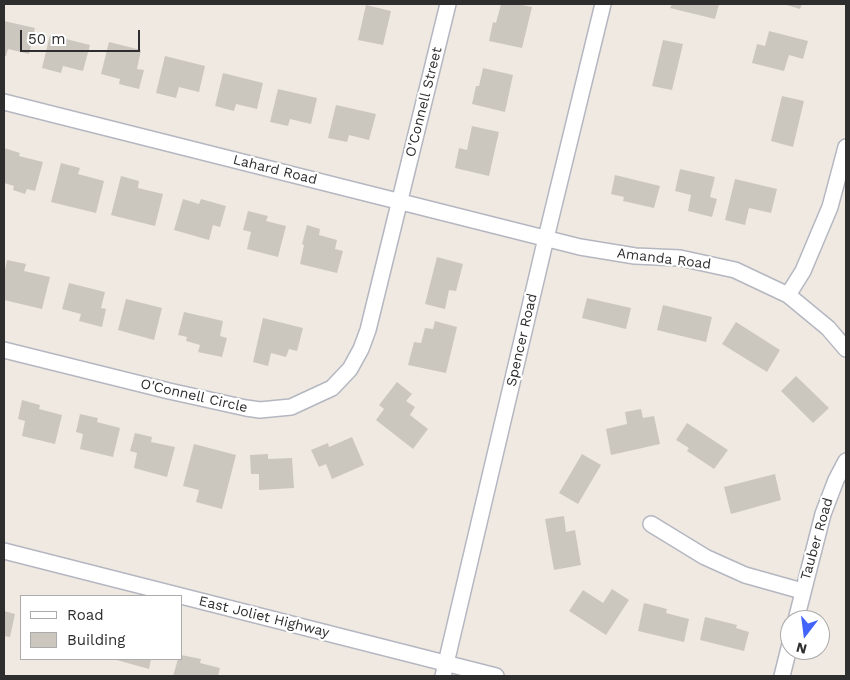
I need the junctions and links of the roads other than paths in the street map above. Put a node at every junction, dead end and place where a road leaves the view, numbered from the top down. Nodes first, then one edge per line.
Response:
1 (448, 4) edge
2 (602, 4) edge
3 (4, 102) edge
4 (846, 147) edge
5 (400, 201) junction
6 (546, 238) junction
7 (788, 295) junction
8 (846, 349) edge
9 (4, 350) edge
10 (846, 462) edge
11 (651, 524) dead end
12 (4, 551) edge
13 (802, 591) junction
14 (167, 595) edge
15 (182, 599) edge
16 (798, 610) edge
17 (786, 660) edge
18 (444, 670) edge
19 (496, 676) edge
20 (782, 676) edge

1 - 5 street, O'Connell Street
2 - 6 street, Spencer Road
3 - 5 street, Lahard Road
4 - 7 street
5 - 6 street, Lahard Road
5 - 9 street, O'Connell Circle
6 - 7 street, Amanda Road
6 - 18 street, Spencer Road
7 - 8 street, Amanda Road
10 - 13 street, Tauber Road
11 - 13 street
12 - 14 street, East Joliet Highway
13 - 16 street, Tauber Road
15 - 18 street, East Joliet Highway
17 - 20 street
18 - 19 street, East Joliet Highway

